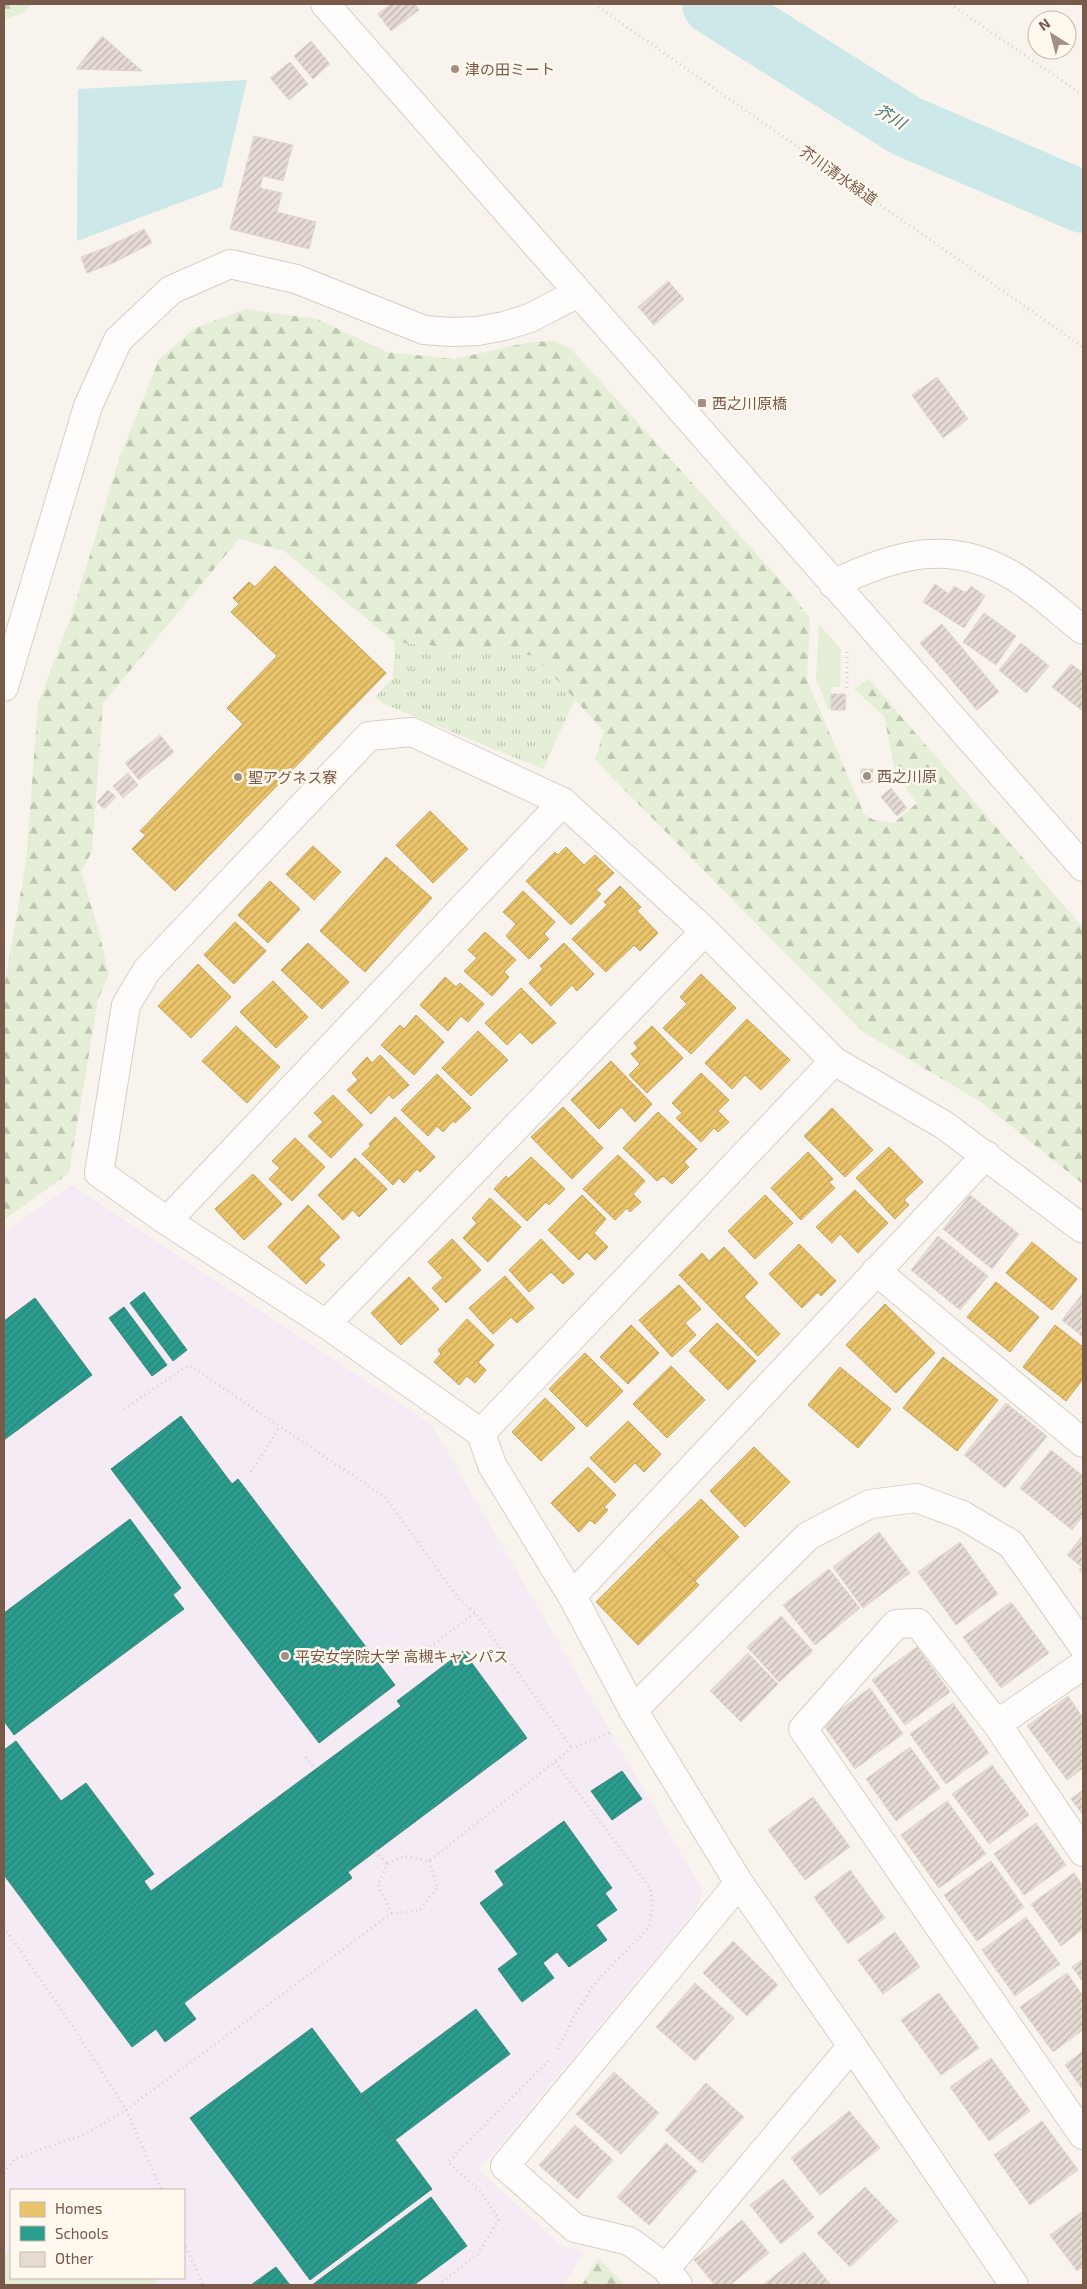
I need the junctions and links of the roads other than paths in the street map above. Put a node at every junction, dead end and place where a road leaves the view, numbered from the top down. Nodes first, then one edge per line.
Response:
1 (325, 4) edge
2 (578, 293) junction
3 (833, 584) junction
4 (1083, 630) edge
5 (4, 687) edge
6 (564, 802) junction
7 (1083, 867) edge
8 (704, 931) junction
9 (834, 1061) junction
10 (986, 1155) junction
11 (167, 1221) junction
12 (1083, 1229) edge
13 (876, 1271) junction
14 (326, 1324) junction
15 (481, 1433) junction
16 (1083, 1443) edge
17 (572, 1596) junction
18 (1083, 1646) edge
19 (1083, 1665) edge
20 (633, 1710) junction
21 (997, 1724) junction
22 (1083, 1852) edge
23 (739, 1883) junction
24 (852, 2046) junction
25 (1083, 2135) edge
26 (672, 2277) edge
27 (1014, 2285) edge

1 - 2 street
2 - 3 street
2 - 5 street
3 - 4 street
3 - 7 street
6 - 8 street
6 - 11 street
6 - 11 street
8 - 9 street
8 - 14 street
9 - 10 street
9 - 15 street
10 - 12 street
10 - 13 street
11 - 14 street
13 - 16 street
13 - 17 street
14 - 15 street
15 - 17 street
17 - 20 street
18 - 20 street
19 - 21 street
20 - 23 street
21 - 22 street
21 - 25 street
23 - 24 street
23 - 26 street
24 - 26 street
24 - 27 street

